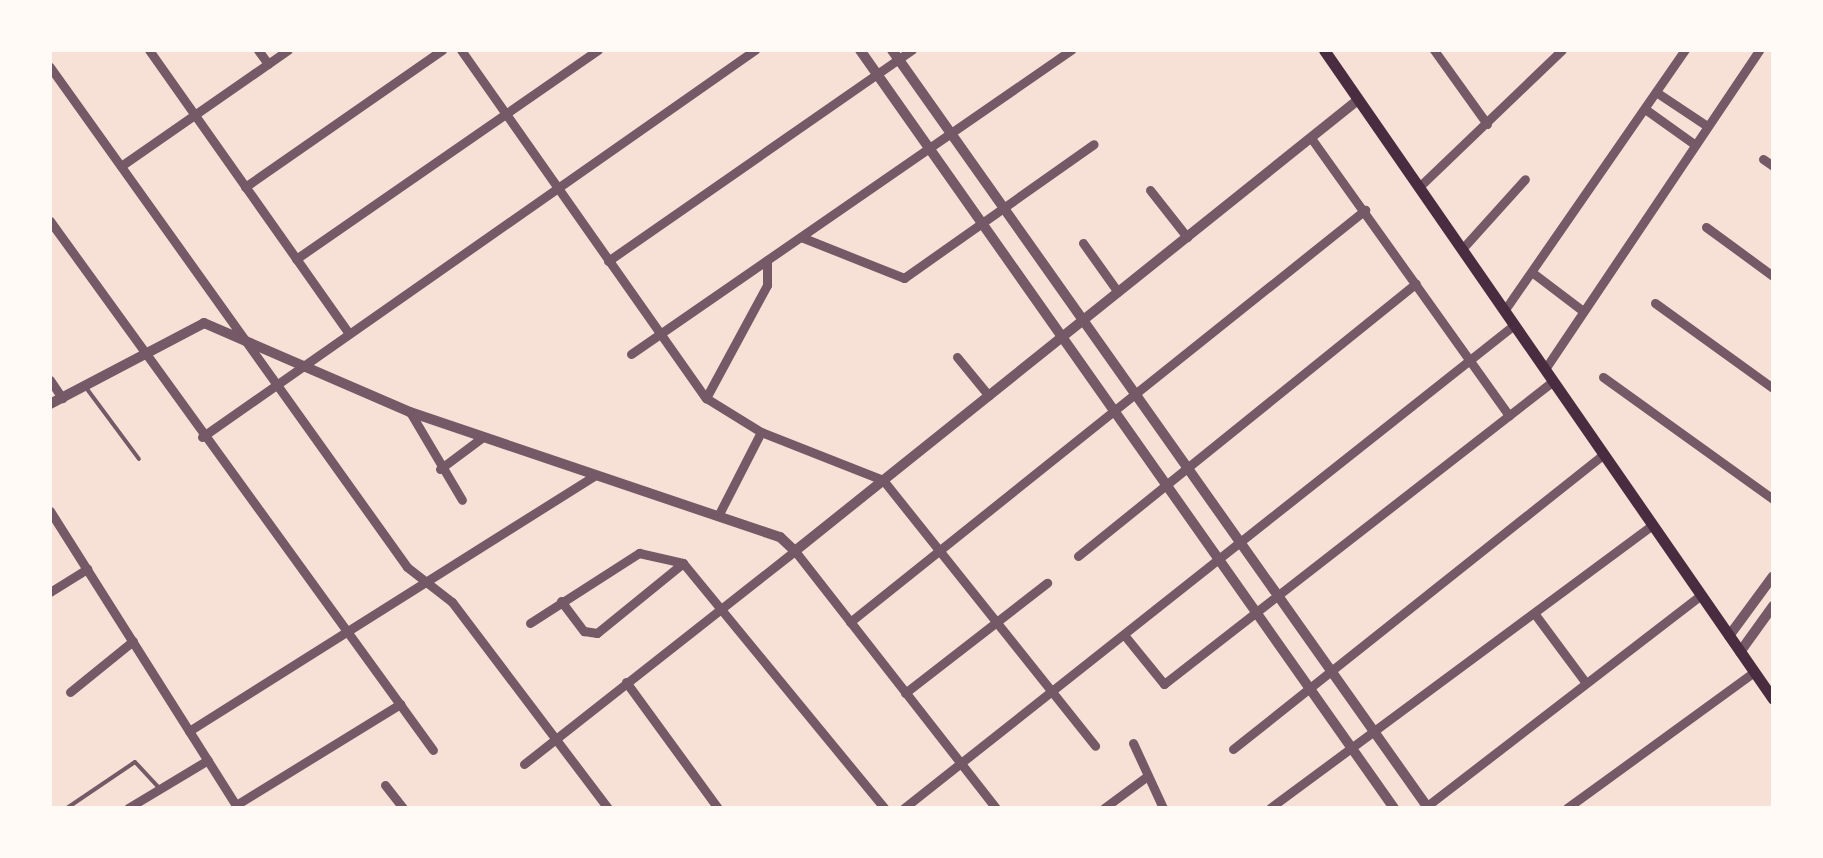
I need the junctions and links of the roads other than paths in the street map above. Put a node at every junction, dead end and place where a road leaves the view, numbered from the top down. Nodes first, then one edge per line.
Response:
1 (150, 50) edge
2 (258, 50) edge
3 (288, 50) edge
4 (442, 50) edge
5 (461, 50) edge
6 (598, 50) edge
7 (755, 50) edge
8 (860, 50) edge
9 (912, 50) edge
10 (1071, 50) edge
11 (1324, 50) edge
12 (1434, 50) edge
13 (1544, 50) edge
14 (1562, 50) edge
15 (1684, 50) edge
16 (1759, 50) edge
17 (896, 55) edge
18 (1552, 60) junction
19 (268, 64) junction
20 (50, 67) edge
21 (876, 74) junction
22 (1656, 92) junction
23 (1358, 100) junction
24 (1645, 109) junction
25 (195, 114) junction
26 (506, 114) junction
27 (1488, 124) junction
28 (1706, 126) junction
29 (951, 133) junction
30 (1310, 138) junction
31 (1094, 144) dead end
32 (1694, 144) junction
33 (928, 148) junction
34 (1763, 159) dead end
35 (121, 166) junction
36 (1773, 166) edge
37 (1525, 180) dead end
38 (245, 186) junction
39 (1419, 186) junction
40 (557, 188) junction
41 (1150, 190) dead end
42 (1364, 210) junction
43 (1006, 211) junction
44 (50, 221) edge
45 (984, 227) junction
46 (1706, 227) dead end
47 (1188, 236) junction
48 (801, 237) junction
49 (1083, 243) dead end
50 (1462, 249) junction
51 (296, 259) junction
52 (608, 261) junction
53 (767, 261) junction
54 (1533, 273) junction
55 (1773, 276) edge
56 (1416, 283) junction
57 (1118, 292) junction
58 (1655, 303) dead end
59 (1504, 311) junction
60 (1583, 312) junction
61 (1083, 320) junction
62 (1514, 325) junction
63 (349, 334) junction
64 (659, 335) junction
65 (1062, 337) junction
66 (246, 340) junction
67 (142, 352) junction
68 (631, 354) dead end
69 (957, 356) dead end
70 (1470, 360) junction
71 (300, 369) junction
72 (1545, 369) junction
73 (1603, 377) dead end
74 (50, 380) edge
75 (1553, 381) junction
76 (278, 384) junction
77 (84, 386) junction
78 (1773, 388) edge
79 (1136, 394) junction
80 (989, 396) junction
81 (62, 398) junction
82 (706, 398) junction
83 (50, 404) edge
84 (1114, 411) junction
85 (410, 412) junction
86 (1509, 416) junction
87 (761, 432) junction
88 (484, 436) junction
89 (202, 437) junction
90 (1604, 454) junction
91 (138, 459) dead end
92 (440, 469) junction
93 (1190, 470) junction
94 (596, 475) junction
95 (884, 480) junction
96 (1168, 488) junction
97 (1773, 499) edge
98 (462, 500) dead end
99 (50, 511) edge
100 (718, 516) junction
101 (1652, 524) junction
102 (1241, 543) junction
103 (795, 551) junction
104 (941, 551) junction
105 (1078, 556) dead end
106 (1218, 560) junction
107 (683, 563) junction
108 (87, 568) junction
109 (1773, 576) edge
110 (1047, 583) dead end
111 (428, 584) junction
112 (50, 592) edge
113 (1701, 595) junction
114 (1278, 596) junction
115 (561, 600) junction
116 (1773, 606) edge
117 (721, 608) junction
118 (1534, 613) junction
119 (1256, 614) junction
120 (850, 622) junction
121 (530, 623) dead end
122 (998, 624) junction
123 (348, 636) junction
124 (1126, 636) junction
125 (1729, 636) junction
126 (133, 641) junction
127 (1740, 652) junction
128 (1330, 669) junction
129 (1754, 672) junction
130 (626, 682) junction
131 (1586, 683) junction
132 (1307, 686) junction
133 (70, 692) dead end
134 (905, 693) junction
135 (1052, 694) junction
136 (1773, 700) edge
137 (400, 704) junction
138 (190, 731) junction
139 (1376, 733) junction
140 (556, 737) junction
141 (1133, 743) dead end
142 (1094, 746) dead end
143 (1350, 747) junction
144 (1232, 749) dead end
145 (433, 750) dead end
146 (208, 760) junction
147 (524, 764) dead end
148 (962, 764) junction
149 (1146, 776) junction
150 (384, 785) dead end
151 (160, 789) junction
152 (237, 807) edge
153 (1427, 807) edge
154 (67, 808) edge
155 (128, 808) edge
156 (403, 808) edge
157 (608, 808) edge
158 (718, 808) edge
159 (884, 808) edge
160 (904, 808) edge
161 (996, 808) edge
162 (1104, 808) edge
163 (1164, 808) edge
164 (1270, 808) edge
165 (1394, 808) edge
166 (1567, 808) edge

1 - 25 street
2 - 19 street
3 - 19 street
4 - 38 street
5 - 26 street
6 - 26 street
7 - 40 street
8 - 21 street
9 - 17 street
10 - 29 street
11 - 23 main road
12 - 27 street
13 - 18 street
14 - 18 street
15 - 22 street
16 - 28 street
17 - 21 street
17 - 29 street
18 - 27 street
19 - 25 street
20 - 35 street
21 - 33 street
21 - 52 street
22 - 24 street
22 - 28 street
23 - 30 street
23 - 39 main road
24 - 32 street
24 - 54 street
25 - 35 street
25 - 38 street
26 - 40 street
26 - 51 street
27 - 39 street
28 - 32 street
29 - 33 street
29 - 43 street
30 - 42 street
30 - 47 street
31 - 43 street
32 - 60 street
33 - 45 street
33 - 48 street
34 - 36 street
35 - 66 street
37 - 50 street
38 - 51 street
39 - 50 main road
40 - 52 street
40 - 63 street
41 - 47 street
42 - 56 street
42 - 79 street
43 - 45 street
43 - 61 street
44 - 67 street
45 - 48 street
45 - 65 street
46 - 55 street
47 - 57 street
48 - 53 street
49 - 57 street
50 - 59 main road
51 - 63 street
52 - 64 street
53 - 64 street
53 - 82 street
54 - 59 street
54 - 60 street
56 - 70 street
56 - 93 street
57 - 61 street
58 - 78 street
59 - 62 main road
60 - 72 street
61 - 65 street
61 - 79 street
62 - 70 street
62 - 72 main road
63 - 71 street
64 - 68 street
64 - 82 street
65 - 80 street
65 - 84 street
66 - 67 street
66 - 71 street
66 - 76 street
67 - 77 street
67 - 89 street
69 - 80 street
70 - 86 street
70 - 102 street
71 - 76 street
71 - 85 street
72 - 75 main road
73 - 97 street
74 - 81 street
75 - 86 street
75 - 90 main road
76 - 89 street
76 - 111 street
77 - 81 street
77 - 91 lane
79 - 84 street
79 - 93 street
80 - 95 street
81 - 83 street
82 - 87 street
84 - 96 street
84 - 104 street
85 - 88 street
85 - 92 street
86 - 114 street
87 - 95 street
87 - 100 street
88 - 92 street
88 - 94 street
89 - 123 street
90 - 101 main road
90 - 128 street
92 - 98 street
93 - 96 street
93 - 102 street
94 - 100 street
94 - 111 street
95 - 103 street
95 - 104 street
96 - 105 street
96 - 106 street
99 - 108 street
100 - 103 street
101 - 113 main road
101 - 118 street
102 - 106 street
102 - 114 street
103 - 117 street
103 - 120 street
104 - 120 street
104 - 122 street
106 - 119 street
106 - 124 street
107 - 115 street
107 - 115 street
107 - 117 street
108 - 112 street
108 - 126 street
109 - 125 street
110 - 122 street
111 - 123 street
111 - 140 street
113 - 125 main road
113 - 131 street
114 - 119 street
114 - 128 street
115 - 121 street
116 - 127 street
117 - 130 street
117 - 159 street
118 - 131 street
118 - 139 street
119 - 124 street
119 - 132 street
120 - 134 street
122 - 134 street
122 - 135 street
123 - 137 street
123 - 138 street
124 - 135 street
125 - 127 main road
126 - 133 street
126 - 138 street
127 - 129 main road
128 - 132 street
128 - 139 street
129 - 136 main road
129 - 166 street
130 - 140 street
130 - 158 street
131 - 153 street
132 - 143 street
132 - 144 street
134 - 148 street
135 - 142 street
135 - 148 street
137 - 145 street
137 - 152 street
138 - 146 street
139 - 143 street
139 - 153 street
140 - 147 street
140 - 157 street
141 - 149 street
143 - 164 street
143 - 165 street
146 - 151 street
146 - 152 street
148 - 160 street
148 - 161 street
149 - 162 street
149 - 163 street
150 - 156 street
151 - 154 lane
151 - 155 street

